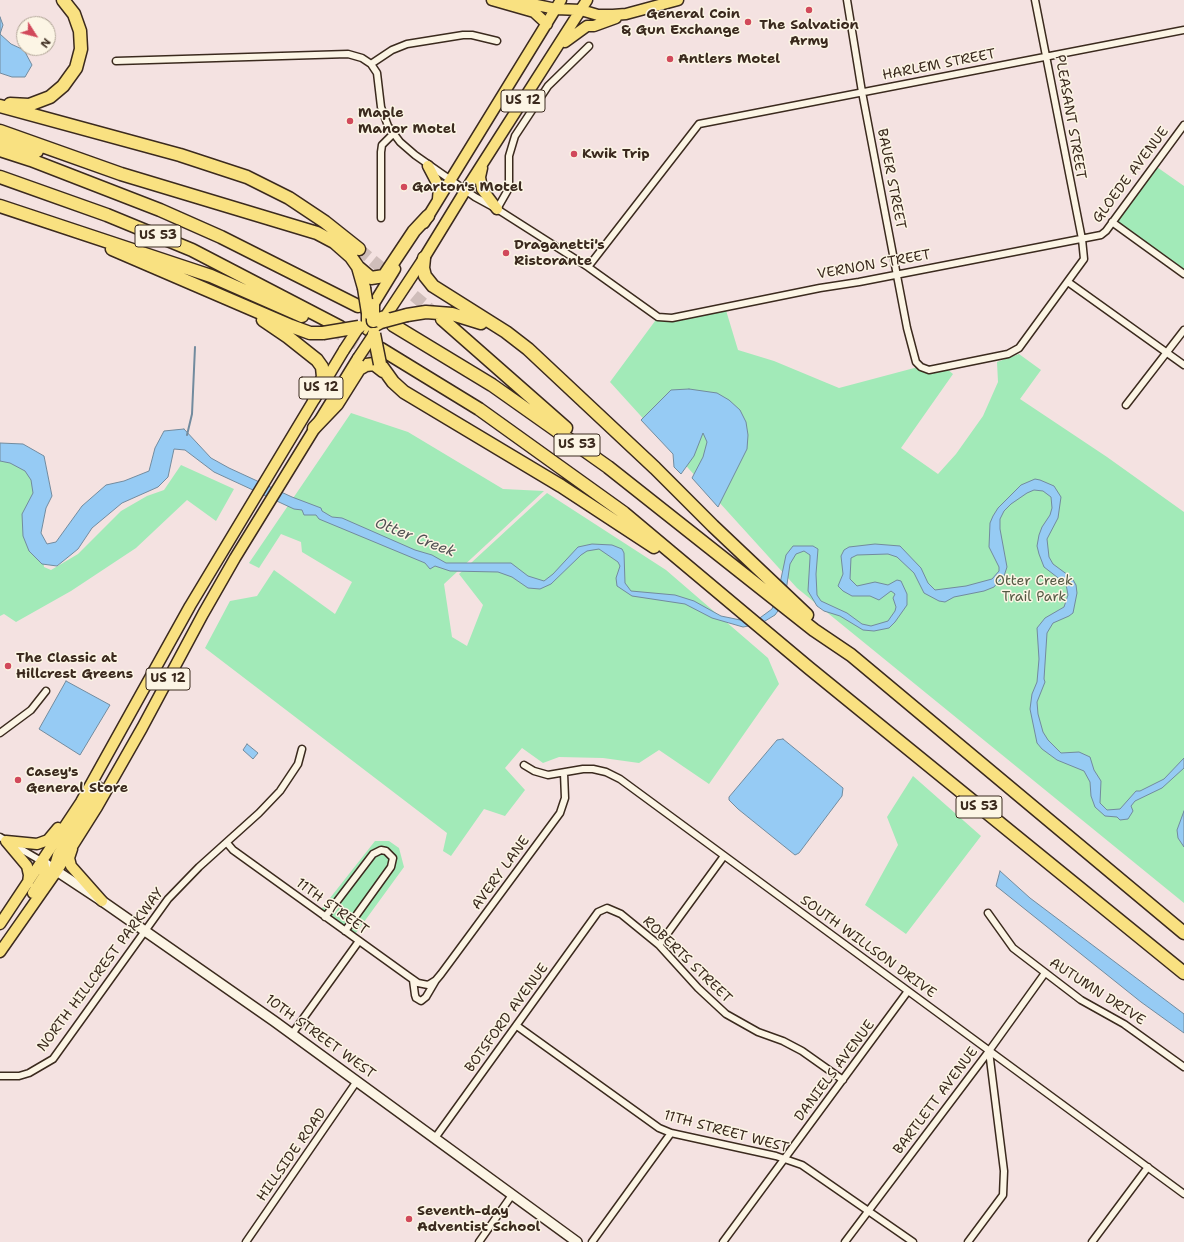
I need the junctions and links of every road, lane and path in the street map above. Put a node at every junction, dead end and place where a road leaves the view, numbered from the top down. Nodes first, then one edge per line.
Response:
1 (64, 0) edge
2 (492, 0) edge
3 (513, 0) edge
4 (587, 0) edge
5 (678, 0) edge
6 (848, 0) edge
7 (1035, 0) edge
8 (558, 4) edge
9 (580, 5) edge
10 (626, 14) junction
11 (547, 24) junction
12 (1184, 30) edge
13 (497, 41) dead end
14 (588, 46) dead end
15 (556, 50) junction
16 (1047, 56) junction
17 (116, 61) dead end
18 (371, 64) junction
19 (862, 92) junction
20 (0, 103) edge
21 (0, 106) edge
22 (1184, 125) edge
23 (0, 131) edge
24 (393, 134) junction
25 (0, 141) edge
26 (0, 150) edge
27 (484, 162) junction
28 (428, 166) junction
29 (121, 174) junction
30 (0, 176) edge
31 (450, 181) junction
32 (465, 191) junction
33 (438, 200) junction
34 (0, 206) edge
35 (497, 209) junction
36 (428, 216) junction
37 (380, 218) dead end
38 (1112, 222) junction
39 (59, 226) junction
40 (1082, 239) junction
41 (359, 249) tunnel mouth
42 (424, 258) junction
43 (358, 267) junction
44 (588, 267) junction
45 (898, 274) junction
46 (1184, 274) edge
47 (1068, 282) junction
48 (242, 306) junction
49 (442, 319) tunnel mouth
50 (372, 322) junction
51 (331, 330) junction
52 (1184, 330) edge
53 (1167, 353) junction
54 (382, 361) junction
55 (541, 361) junction
56 (1184, 366) edge
57 (314, 398) junction
58 (1126, 405) dead end
59 (314, 428) junction
60 (608, 467) junction
61 (756, 575) junction
62 (716, 591) junction
63 (46, 691) dead end
64 (137, 704) junction
65 (128, 721) junction
66 (0, 733) edge
67 (302, 749) dead end
68 (524, 765) dead end
69 (564, 773) junction
70 (3, 839) edge
71 (227, 843) junction
72 (72, 846) junction
73 (724, 856) junction
74 (43, 862) junction
75 (56, 872) junction
76 (27, 885) junction
77 (102, 901) junction
78 (598, 912) joint
79 (988, 913) dead end
80 (325, 917) junction
81 (0, 924) edge
82 (144, 930) junction
83 (345, 931) junction
84 (1184, 933) edge
85 (360, 941) junction
86 (659, 945) junction
87 (0, 946) edge
88 (0, 952) edge
89 (1045, 973) junction
90 (1184, 973) edge
91 (413, 980) junction
92 (436, 980) junction
93 (426, 985) joint
94 (908, 991) junction
95 (516, 1026) junction
96 (292, 1034) junction
97 (989, 1051) junction
98 (1184, 1067) edge
99 (0, 1076) edge
100 (844, 1080) junction
101 (357, 1081) junction
102 (671, 1132) junction
103 (435, 1138) junction
104 (785, 1159) junction
105 (1148, 1167) junction
106 (1184, 1194) edge
107 (512, 1195) junction
108 (868, 1210) junction
109 (246, 1242) edge
110 (479, 1242) edge
111 (577, 1242) edge
112 (592, 1242) edge
113 (723, 1242) edge
114 (845, 1242) edge
115 (913, 1242) edge
116 (968, 1242) edge
117 (1092, 1242) edge

1 - 20 highway
2 - 11 main road
3 - 8 main road
4 - 9 main road, US 12
5 - 10 main road
6 - 19 street, BAUER STREET
7 - 16 street, PLEASANT STREET
8 - 9 main road
8 - 11 main road, US 12
9 - 10 main road
9 - 15 main road, US 12
10 - 15 main road
11 - 31 main road, US 12
12 - 16 street, HARLEM STREET
13 - 18 street
14 - 35 street
15 - 27 main road, US 12
16 - 19 street, HARLEM STREET
16 - 40 street, PLEASANT STREET
17 - 18 street
18 - 24 street
19 - 44 street, HARLEM STREET
19 - 45 street, BAUER STREET
21 - 41 highway
22 - 38 street, GLOEDE AVENUE
23 - 29 highway
24 - 28 street
24 - 37 street
25 - 29 highway
26 - 50 highway, US 53
27 - 32 main road, US 12
27 - 35 main road
28 - 31 street
28 - 33 main road
29 - 43 highway
30 - 51 highway, US 53
31 - 32 street
31 - 33 main road, US 12
32 - 35 street
32 - 42 main road, US 12
33 - 36 main road, US 12
34 - 39 highway
35 - 44 street
36 - 43 highway
36 - 50 main road, US 12
38 - 40 street, GLOEDE AVENUE
38 - 46 street
39 - 48 highway
39 - 51 highway
40 - 45 street, VERNON STREET
40 - 47 street
42 - 50 main road, US 12
42 - 55 highway
43 - 50 highway, bridge
44 - 45 street, VERNON STREET
45 - 47 street, BAUER STREET
47 - 53 street
48 - 51 highway
48 - 57 highway
49 - 60 highway
50 - 51 highway, bridge
50 - 54 highway, bridge
50 - 55 highway, bridge
50 - 57 main road, US 12 / US 12, bridge
50 - 59 main road, US 12 / US 12, bridge
50 - 60 highway, US 53
52 - 53 street
53 - 56 street
53 - 58 street
54 - 59 highway
54 - 62 highway, US 53
54 - 62 highway
55 - 61 highway
57 - 64 main road, US 12 / US 12
59 - 72 main road, US 12 / US 12
60 - 61 highway, US 53
61 - 84 highway, US 53
62 - 90 highway, US 53
63 - 66 street
64 - 65 main road, US 12
64 - 75 main road
65 - 70 main road
65 - 74 main road, US 12
67 - 71 street, NORTH HILLCREST PARKWAY
68 - 69 street, SOUTH WILLSON DRIVE
69 - 73 street, SOUTH WILLSON DRIVE
69 - 92 street, AVERY LANE
70 - 74 street
70 - 76 main road
71 - 80 street, 11TH STREET
71 - 82 street, NORTH HILLCREST PARKWAY
72 - 75 main road, US 12
72 - 77 main road
73 - 86 street
73 - 94 street, SOUTH WILLSON DRIVE
74 - 75 street, 10TH STREET WEST
74 - 76 main road, US 12
74 - 87 main road
75 - 77 street, 10TH STREET WEST
75 - 88 main road, US 12
76 - 81 main road, US 12
77 - 82 street, 10TH STREET WEST
78 - 86 street, ROBERTS STREET
78 - 95 street, BOTSFORD AVENUE
79 - 89 street, AUTUMN DRIVE
80 - 83 street, 11TH STREET
80 - 83 street
82 - 96 street, 10TH STREET WEST
82 - 99 street, NORTH HILLCREST PARKWAY
83 - 85 street, 11TH STREET
85 - 91 street, 11TH STREET
85 - 96 street
86 - 100 street, ROBERTS STREET
89 - 97 street, BARTLETT AVENUE
89 - 98 street, AUTUMN DRIVE
91 - 92 street, AVERY LANE
91 - 93 street, 11TH STREET
92 - 93 street, AVERY LANE
94 - 97 street, SOUTH WILLSON DRIVE
94 - 100 street, DANIELS AVENUE
95 - 102 street, 11TH STREET WEST
95 - 103 street, BOTSFORD AVENUE
96 - 101 street, 10TH STREET WEST
97 - 105 street, SOUTH WILLSON DRIVE
97 - 108 street, BARTLETT AVENUE
97 - 116 street
100 - 104 street, DANIELS AVENUE
101 - 103 street, 10TH STREET WEST
101 - 109 street, HILLSIDE ROAD
102 - 104 street, 11TH STREET WEST
102 - 112 street
103 - 107 street, 10TH STREET WEST
104 - 108 street, 11TH STREET WEST
104 - 113 street, DANIELS AVENUE
105 - 106 street, SOUTH WILLSON DRIVE
105 - 117 street
107 - 110 street
107 - 111 street, 10TH STREET WEST
108 - 114 street, BARTLETT AVENUE
108 - 115 street, 11TH STREET WEST

